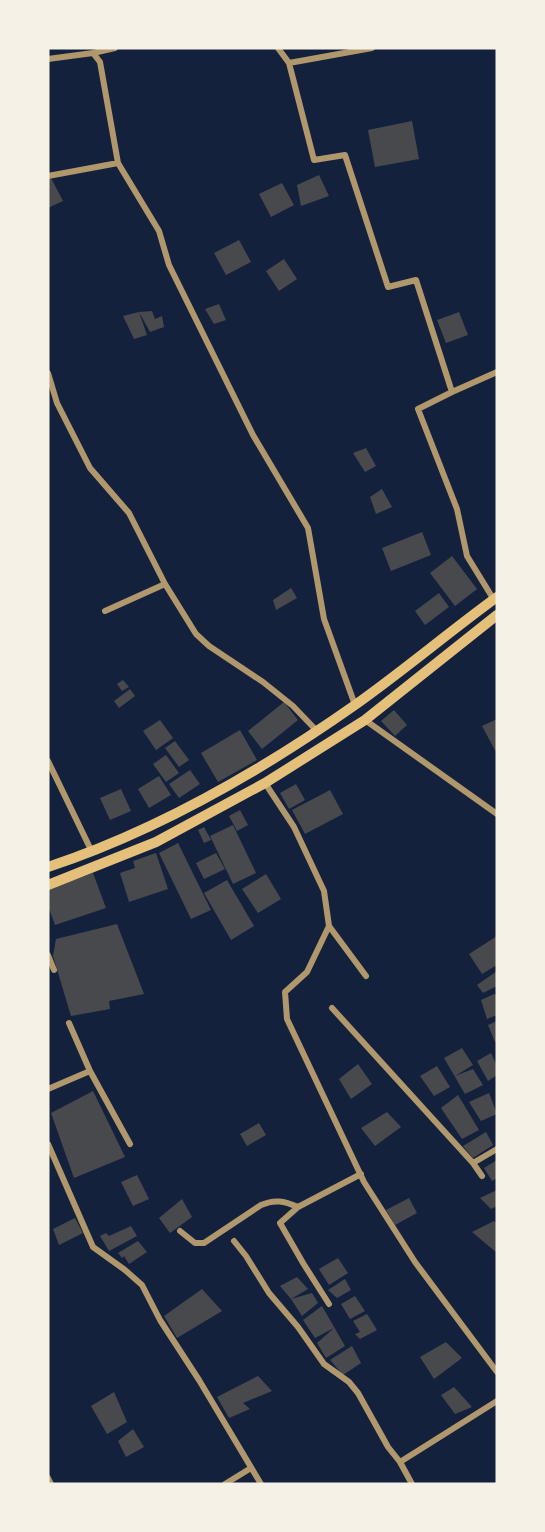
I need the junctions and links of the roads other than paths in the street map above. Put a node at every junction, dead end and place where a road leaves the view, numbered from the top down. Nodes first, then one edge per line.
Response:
1 (115, 48) edge
2 (278, 48) edge
3 (372, 48) edge
4 (93, 53) junction
5 (48, 59) edge
6 (289, 63) junction
7 (118, 163) junction
8 (48, 176) edge
9 (497, 372) edge
10 (48, 373) edge
11 (452, 392) junction
12 (165, 584) junction
13 (496, 598) edge
14 (105, 611) dead end
15 (497, 615) edge
16 (355, 705) junction
17 (365, 720) junction
18 (316, 730) junction
19 (48, 761) edge
20 (235, 781) junction
21 (265, 783) junction
22 (244, 795) junction
23 (497, 814) edge
24 (92, 852) junction
25 (48, 867) edge
26 (48, 885) edge
27 (329, 926) junction
28 (48, 955) edge
29 (54, 970) dead end
30 (366, 976) dead end
31 (332, 1008) dead end
32 (69, 1023) dead end
33 (90, 1071) junction
34 (48, 1089) edge
35 (48, 1144) edge
36 (130, 1144) dead end
37 (497, 1149) edge
38 (473, 1163) junction
39 (361, 1174) junction
40 (482, 1176) dead end
41 (298, 1207) junction
42 (180, 1231) dead end
43 (234, 1241) dead end
44 (329, 1304) dead end
45 (497, 1372) edge
46 (497, 1401) edge
47 (400, 1462) junction
48 (251, 1468) junction
49 (48, 1478) edge
50 (51, 1484) edge
51 (225, 1484) edge
52 (261, 1484) edge
53 (412, 1484) edge

1 - 4 street
2 - 6 street
3 - 6 street
4 - 5 street
4 - 7 street
6 - 11 street
7 - 8 street
7 - 16 street
9 - 11 street
10 - 12 street
11 - 13 street
12 - 14 street
12 - 18 street
13 - 16 main road
15 - 17 main road
16 - 18 main road
17 - 21 main road
17 - 23 street
18 - 20 main road
19 - 24 street
20 - 22 main road
20 - 24 main road
21 - 22 main road
21 - 27 street
22 - 26 main road
24 - 25 main road
27 - 30 street
27 - 39 street
28 - 29 street
31 - 38 street
32 - 33 street
33 - 34 street
33 - 36 street
35 - 48 street
37 - 38 street
38 - 40 street
39 - 41 street
39 - 45 street
41 - 42 street
41 - 44 street
43 - 47 street
46 - 47 street
47 - 53 street
48 - 51 street
48 - 52 street
49 - 50 street

